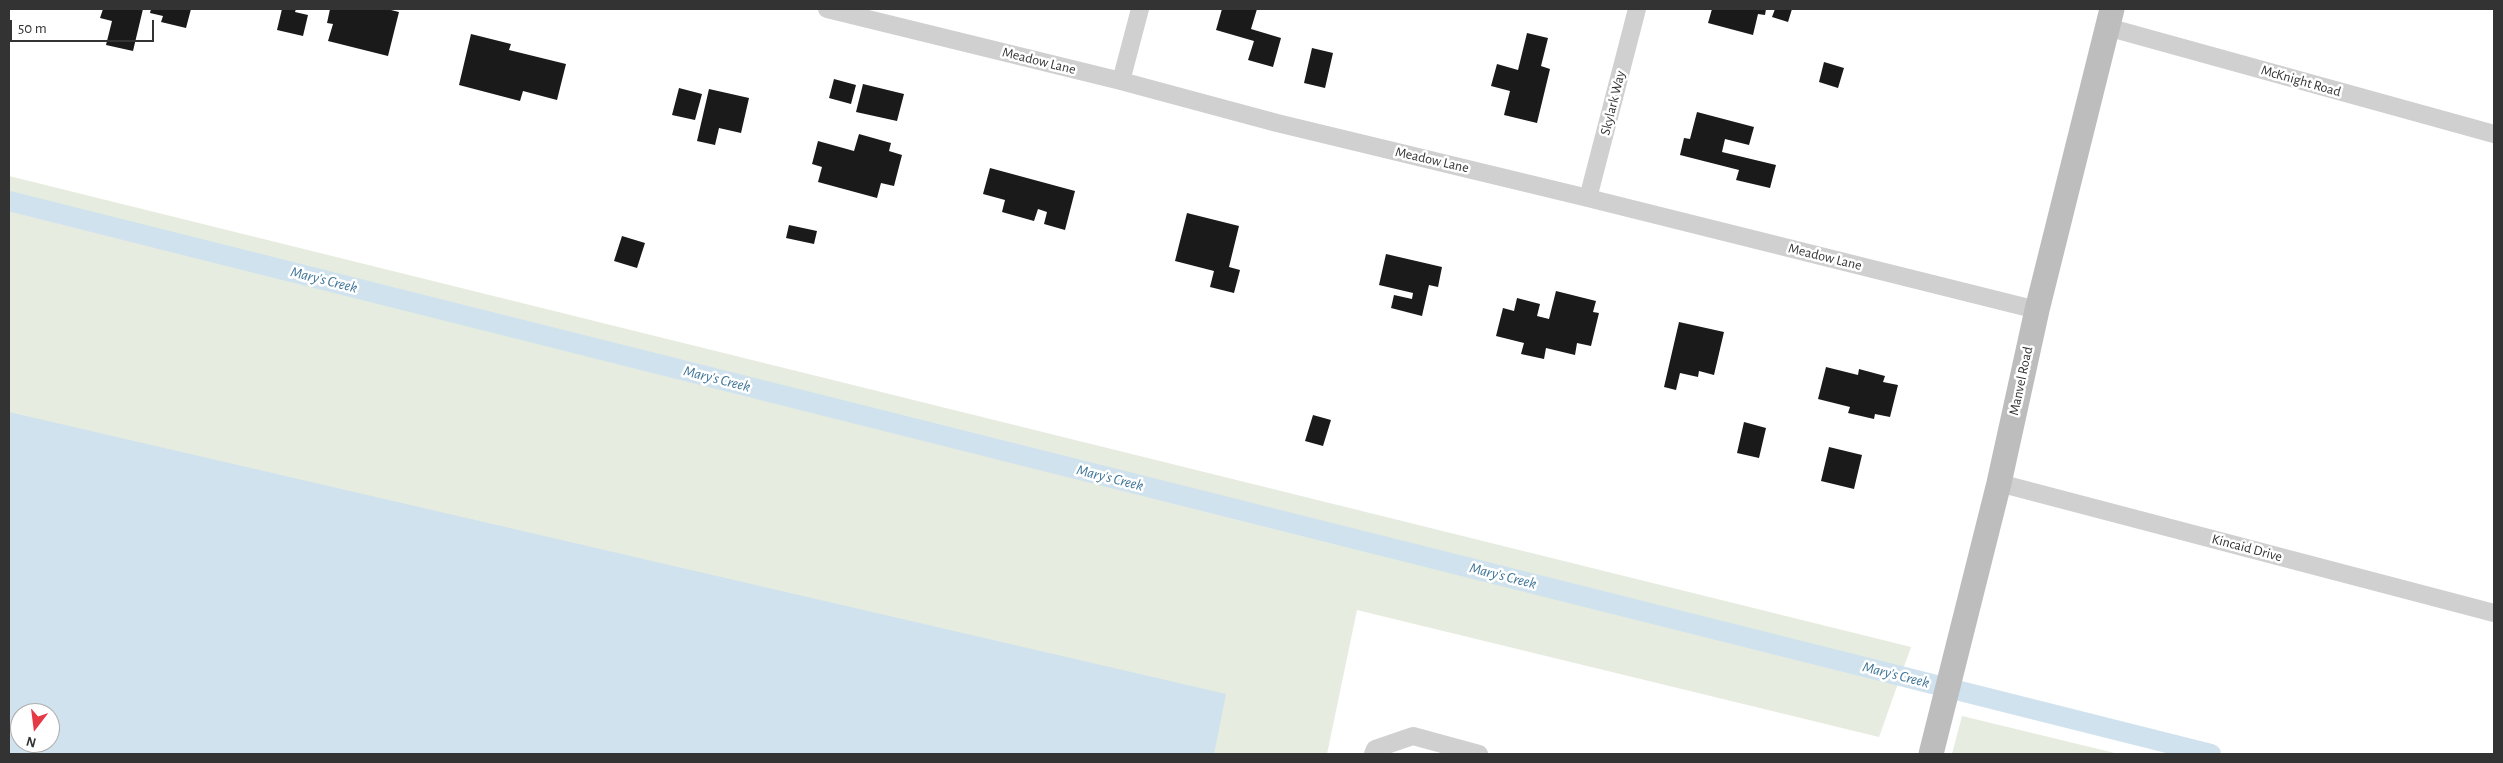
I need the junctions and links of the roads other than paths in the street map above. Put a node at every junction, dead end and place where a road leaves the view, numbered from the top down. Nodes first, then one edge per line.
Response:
1 (827, 9) edge
2 (1140, 9) edge
3 (1637, 9) edge
4 (2110, 18) edge
5 (1121, 81) junction
6 (2494, 134) edge
7 (1588, 198) junction
8 (2037, 310) junction
9 (1999, 483) junction
10 (2494, 613) edge
11 (1933, 748) edge
12 (1373, 754) edge
13 (1479, 754) edge

1 - 5 street, Meadow Lane
2 - 5 street
3 - 7 street, Skylark Way
4 - 6 street, McKnight Road
4 - 8 main road, Manvel Road
5 - 7 street, Meadow Lane
7 - 8 street, Meadow Lane
8 - 9 main road, Manvel Road
9 - 10 street, Kincaid Drive
9 - 11 main road, Manvel Road
12 - 13 street

